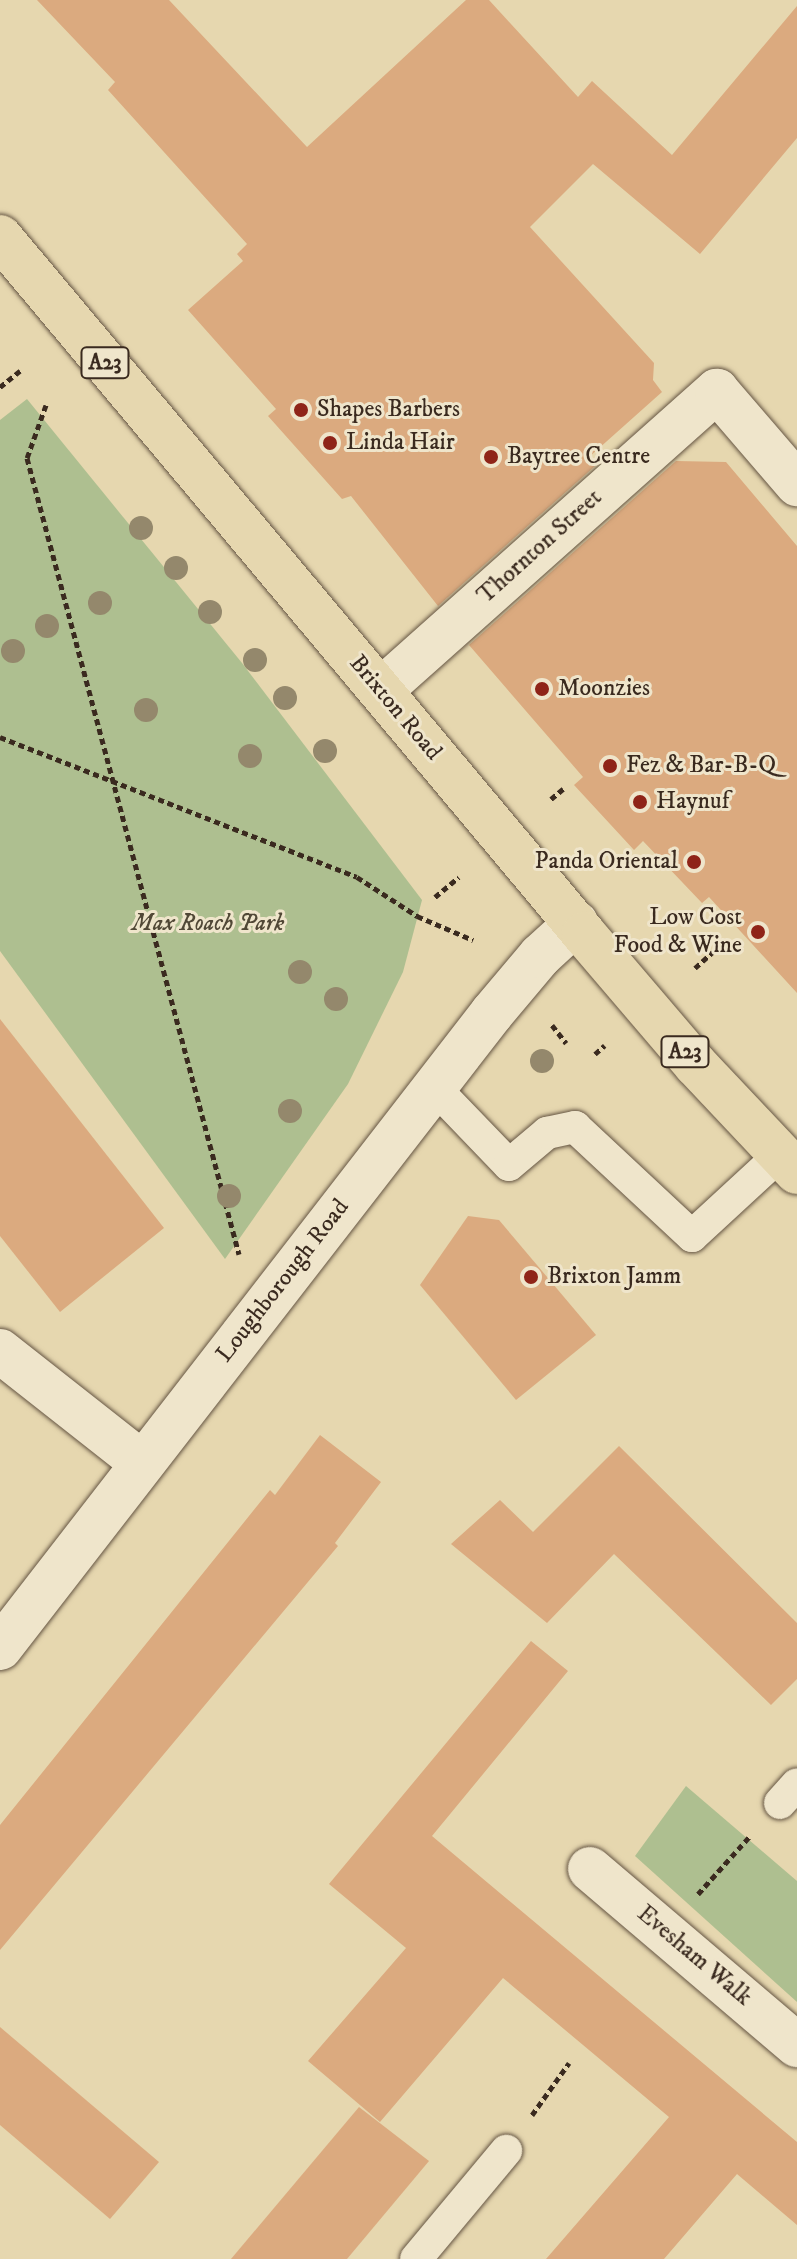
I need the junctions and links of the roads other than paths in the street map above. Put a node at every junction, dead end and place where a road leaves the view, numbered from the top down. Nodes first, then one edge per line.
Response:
1 (0, 237) edge
2 (797, 484) edge
3 (381, 690) junction
4 (576, 923) junction
5 (434, 1087) junction
6 (792, 1163) edge
7 (0, 1351) edge
8 (141, 1462) junction
9 (0, 1648) edge
10 (590, 1869) dead end
11 (797, 2045) edge
12 (506, 2151) road end
13 (416, 2259) edge

1 - 3 highway, Brixton Road / A23
2 - 3 street, Thornton Street
3 - 4 highway, Brixton Road / A23
4 - 5 street, Loughborough Road
4 - 6 highway, Brixton Road / A23
5 - 6 lane
5 - 8 street, Loughborough Road
7 - 8 street
8 - 9 street, Loughborough Road
10 - 11 street, Evesham Walk
12 - 13 lane

